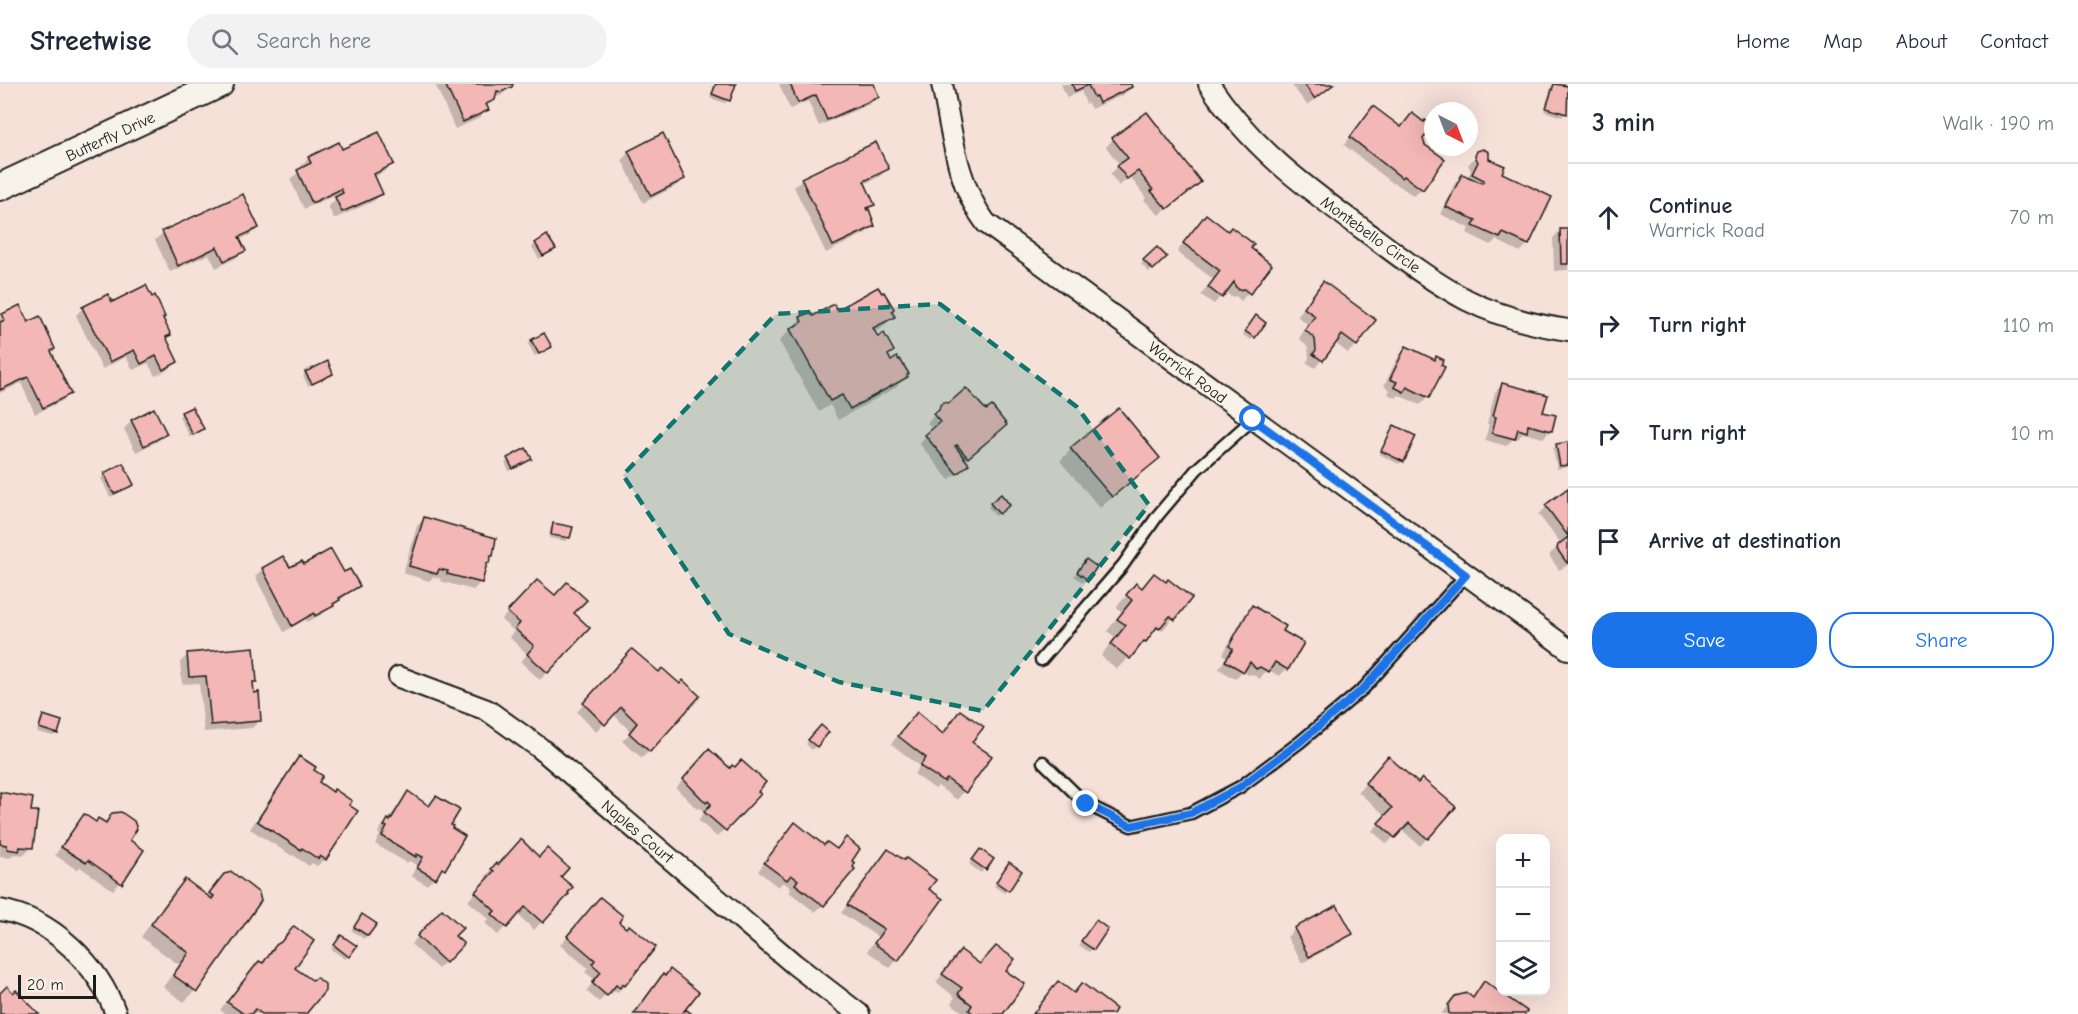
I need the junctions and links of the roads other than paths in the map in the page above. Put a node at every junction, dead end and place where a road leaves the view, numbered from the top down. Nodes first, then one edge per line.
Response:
1 (220, 84) edge
2 (942, 84) edge
3 (1209, 84) edge
4 (0, 187) edge
5 (1568, 330) edge
6 (1253, 419) junction
7 (1466, 575) junction
8 (1568, 650) edge
9 (1041, 660) dead end
10 (399, 677) dead end
11 (1044, 762) dead end
12 (0, 910) edge
13 (116, 1014) edge
14 (859, 1014) edge

1 - 4 street, Butterfly Drive
2 - 6 street, Warrick Road
3 - 5 street, Montebello Circle
6 - 7 street, Warrick Road
6 - 9 lane
7 - 8 street, Warrick Road
7 - 11 lane
10 - 14 street, Naples Court
12 - 13 street

